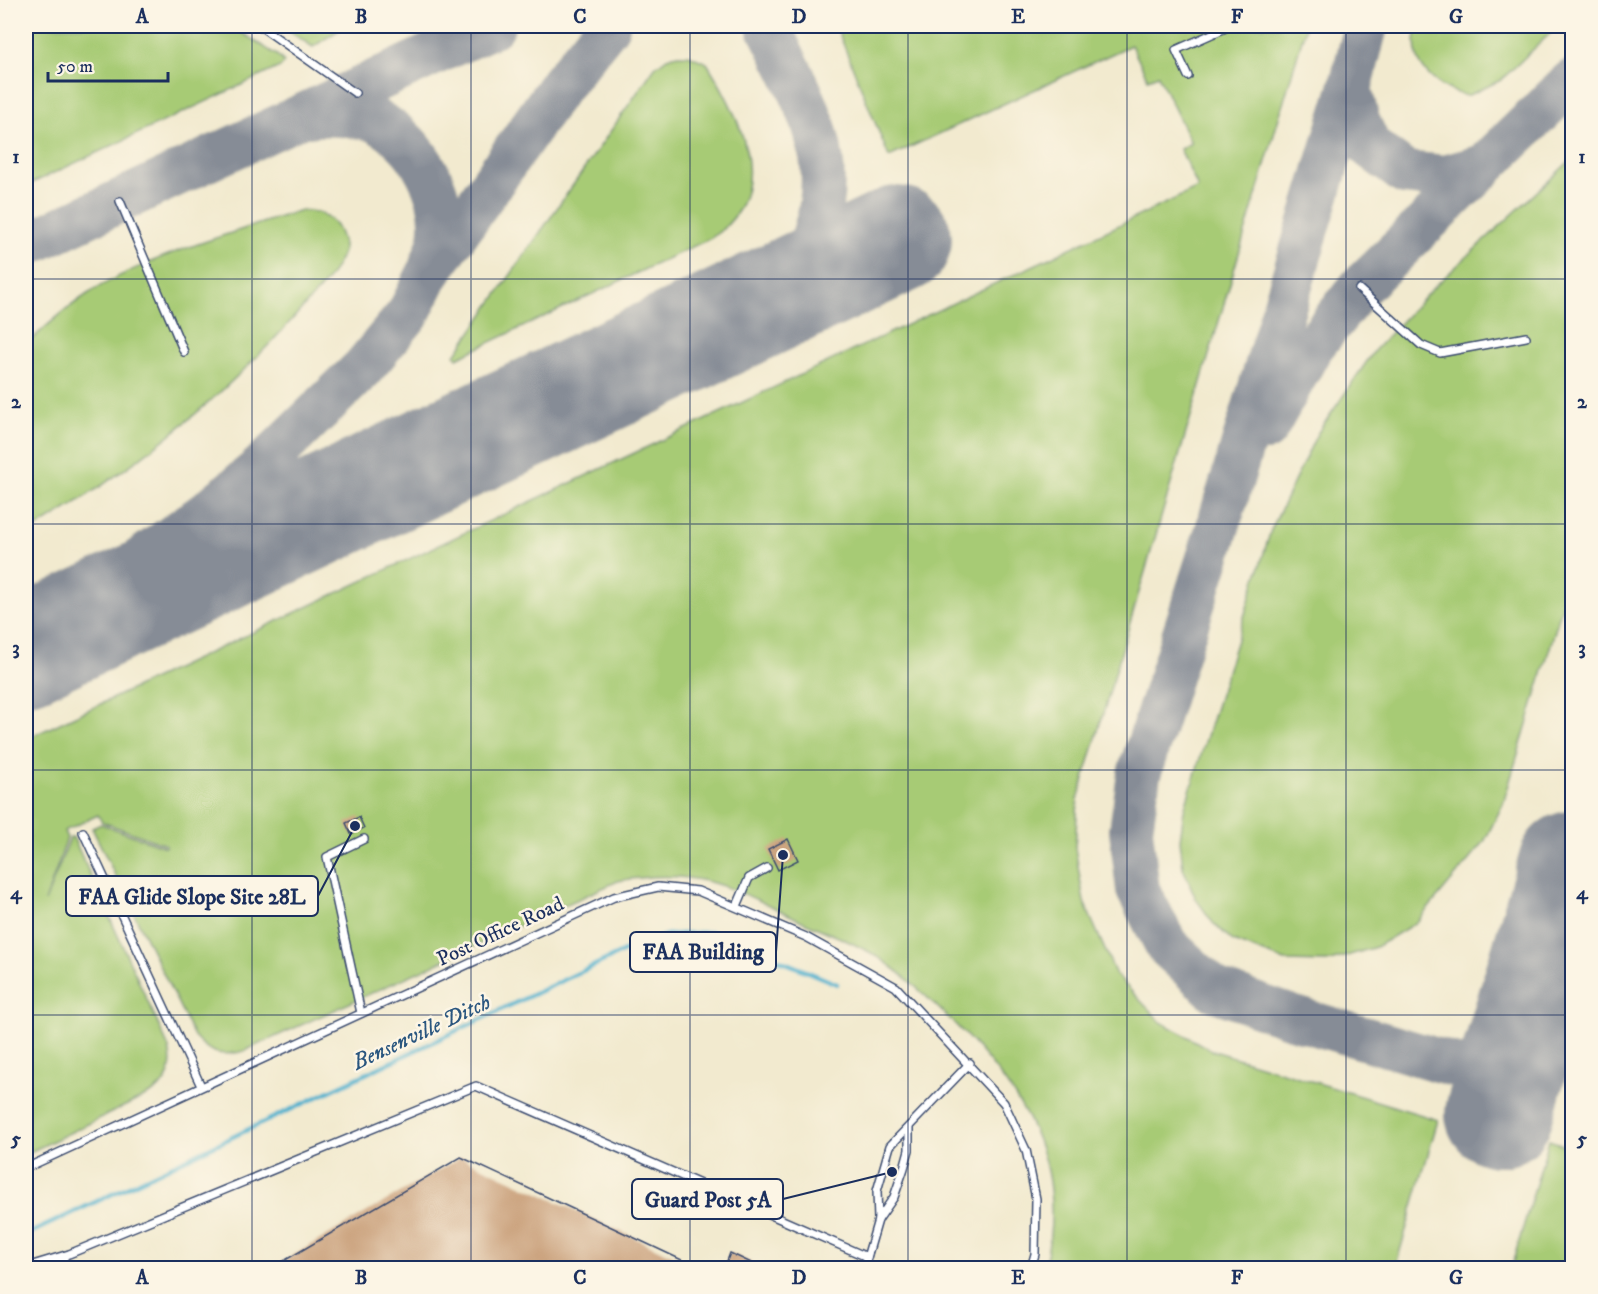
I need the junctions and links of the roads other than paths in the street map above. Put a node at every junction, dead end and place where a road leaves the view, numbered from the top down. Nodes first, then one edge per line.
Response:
1 (260, 26) edge
2 (1230, 26) edge
3 (1188, 76) dead end
4 (355, 93) dead end
5 (120, 201) dead end
6 (1359, 289) dead end
7 (1526, 337) dead end
8 (184, 352) dead end
9 (83, 832) dead end
10 (364, 839) dead end
11 (767, 868) dead end
12 (737, 906) junction
13 (361, 1013) junction
14 (970, 1063) junction
15 (201, 1086) junction
16 (909, 1128) junction
17 (26, 1168) edge
18 (878, 1220) junction
19 (69, 1254) junction
20 (867, 1257) junction
21 (26, 1267) edge
22 (50, 1269) edge
23 (864, 1269) edge
24 (1031, 1269) edge

1 - 4 lane
2 - 3 lane
5 - 8 lane
6 - 7 lane
9 - 15 lane
10 - 13 lane
11 - 12 lane
12 - 13 lane, Post Office Road
12 - 14 lane, Post Office Road
13 - 15 lane, Post Office Road
14 - 16 lane
14 - 24 lane, Post Office Road
15 - 17 lane, Post Office Road
16 - 18 lane
16 - 18 lane
18 - 20 lane
19 - 20 lane
19 - 21 lane
19 - 22 lane
20 - 23 lane

